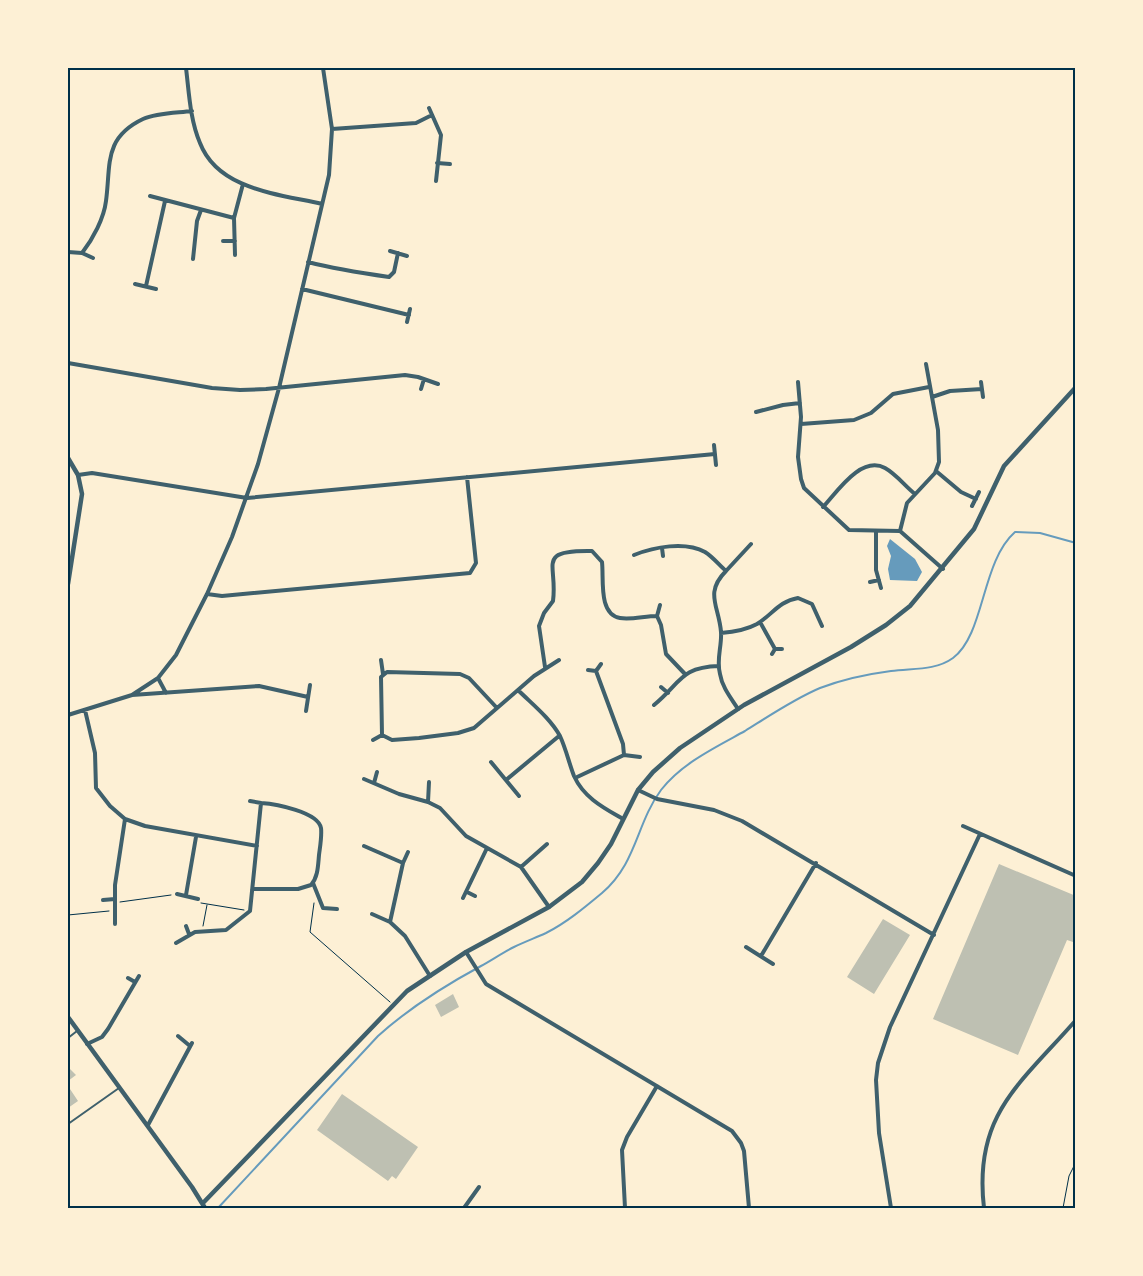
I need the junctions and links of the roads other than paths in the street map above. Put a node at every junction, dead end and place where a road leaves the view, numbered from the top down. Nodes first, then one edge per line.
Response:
1 (186, 68) edge
2 (323, 68) edge
3 (429, 108) dead end
4 (192, 111) junction
5 (432, 115) junction
6 (332, 129) junction
7 (438, 163) junction
8 (450, 164) dead end
9 (436, 181) dead end
10 (243, 184) junction
11 (150, 196) dead end
12 (165, 201) junction
13 (322, 204) junction
14 (201, 210) junction
15 (234, 218) junction
16 (222, 241) dead end
17 (234, 241) junction
18 (390, 251) dead end
19 (68, 252) edge
20 (82, 253) junction
21 (398, 254) junction
22 (235, 255) dead end
23 (407, 256) dead end
24 (94, 258) dead end
25 (193, 259) dead end
26 (308, 262) junction
27 (136, 284) dead end
28 (146, 286) junction
29 (156, 289) dead end
30 (302, 289) junction
31 (410, 309) dead end
32 (409, 315) junction
33 (407, 322) dead end
34 (68, 363) edge
35 (926, 364) dead end
36 (424, 379) junction
37 (798, 382) dead end
38 (980, 382) dead end
39 (438, 384) dead end
40 (1076, 386) edge
41 (929, 387) junction
42 (279, 388) junction
43 (421, 389) dead end
44 (982, 389) junction
45 (932, 397) junction
46 (983, 397) dead end
47 (763, 403) dead end
48 (800, 403) junction
49 (765, 410) junction
50 (756, 412) dead end
51 (801, 424) junction
52 (714, 445) dead end
53 (715, 454) junction
54 (68, 458) edge
55 (716, 465) dead end
56 (588, 466) junction
57 (936, 471) junction
58 (588, 472) dead end
59 (78, 475) junction
60 (467, 477) junction
61 (979, 492) dead end
62 (914, 494) junction
63 (248, 498) junction
64 (976, 499) junction
65 (972, 506) dead end
66 (823, 507) junction
67 (876, 531) junction
68 (900, 531) junction
69 (751, 544) dead end
70 (740, 546) dead end
71 (662, 548) junction
72 (746, 550) junction
73 (634, 555) dead end
74 (663, 556) dead end
75 (943, 569) junction
76 (726, 571) junction
77 (879, 580) junction
78 (870, 582) dead end
79 (68, 584) edge
80 (881, 588) dead end
81 (207, 594) junction
82 (817, 602) dead end
83 (660, 605) dead end
84 (813, 605) junction
85 (657, 616) junction
86 (760, 622) junction
87 (822, 626) dead end
88 (721, 633) junction
89 (775, 649) junction
90 (782, 650) dead end
91 (772, 654) dead end
92 (381, 660) dead end
93 (559, 660) dead end
94 (600, 664) dead end
95 (719, 666) junction
96 (545, 667) junction
97 (588, 670) dead end
98 (596, 671) junction
99 (383, 674) junction
100 (685, 674) junction
101 (158, 678) junction
102 (310, 685) dead end
103 (661, 687) dead end
104 (518, 690) junction
105 (166, 693) junction
106 (668, 693) junction
107 (132, 695) junction
108 (308, 697) junction
109 (654, 705) dead end
110 (497, 708) junction
111 (738, 709) junction
112 (85, 710) junction
113 (306, 711) dead end
114 (68, 715) edge
115 (382, 735) junction
116 (559, 736) junction
117 (373, 740) dead end
118 (624, 755) junction
119 (640, 757) dead end
120 (491, 762) dead end
121 (377, 772) dead end
122 (575, 778) junction
123 (364, 779) dead end
124 (506, 780) junction
125 (429, 782) dead end
126 (374, 783) junction
127 (638, 790) junction
128 (519, 796) dead end
129 (250, 801) dead end
130 (428, 802) junction
131 (261, 803) junction
132 (125, 819) junction
133 (623, 819) junction
134 (963, 826) dead end
135 (980, 834) junction
136 (196, 837) junction
137 (546, 844) dead end
138 (258, 846) junction
139 (364, 846) dead end
140 (486, 848) junction
141 (408, 852) dead end
142 (403, 863) junction
143 (816, 863) junction
144 (521, 867) junction
145 (1076, 876) edge
146 (313, 883) junction
147 (252, 889) junction
148 (467, 892) junction
149 (177, 894) road end
150 (186, 895) junction
151 (475, 896) dead end
152 (463, 898) dead end
153 (198, 899) road end
154 (103, 900) dead end
155 (115, 901) junction
156 (548, 907) junction
157 (337, 909) dead end
158 (372, 914) dead end
159 (390, 922) junction
160 (115, 924) dead end
161 (186, 926) dead end
162 (189, 934) junction
163 (934, 935) junction
164 (176, 943) dead end
165 (746, 947) dead end
166 (466, 952) junction
167 (761, 956) junction
168 (774, 964) dead end
169 (139, 976) dead end
170 (430, 976) junction
171 (128, 978) dead end
172 (135, 982) junction
173 (68, 1017) edge
174 (1076, 1020) edge
175 (76, 1031) junction
176 (178, 1036) dead end
177 (68, 1038) edge
178 (87, 1044) junction
179 (657, 1086) junction
180 (119, 1088) junction
181 (68, 1124) edge
182 (148, 1125) junction
183 (478, 1187) dead end
184 (204, 1206) edge
185 (464, 1208) edge
186 (625, 1208) edge
187 (749, 1208) edge
188 (891, 1208) edge
189 (984, 1208) edge

1 - 4 street
2 - 6 street
3 - 5 street
4 - 10 street
4 - 20 street
5 - 6 street
5 - 7 street
6 - 13 street
7 - 8 street
7 - 9 street
10 - 13 street
10 - 15 street
11 - 12 street
12 - 14 street
12 - 28 street
13 - 26 street
14 - 15 street
14 - 25 street
15 - 17 street
16 - 17 street
17 - 22 street
18 - 21 street
19 - 20 street
20 - 24 street
21 - 23 street
21 - 26 street
26 - 30 street
27 - 28 street
28 - 29 street
30 - 32 street
30 - 42 street
31 - 32 street
32 - 33 street
34 - 42 street
35 - 41 street
36 - 39 street
36 - 42 street
36 - 43 street
37 - 48 street
38 - 44 street
40 - 75 street
41 - 45 street
41 - 51 street
42 - 63 street
44 - 45 street
44 - 46 street
45 - 57 street
47 - 49 street
48 - 49 street
48 - 51 street
49 - 50 street
51 - 66 street
52 - 53 street
53 - 55 street
53 - 56 street
54 - 59 street
56 - 58 street
56 - 60 street
57 - 62 street
57 - 64 street
59 - 63 street
59 - 79 street
60 - 63 street
60 - 81 street
61 - 64 street
62 - 66 street
62 - 68 street
63 - 81 street
64 - 65 street
66 - 67 street
67 - 68 street
67 - 77 street
68 - 75 street
69 - 72 street
70 - 72 street
71 - 73 street
71 - 74 street
71 - 76 street
72 - 76 street
75 - 111 street
76 - 88 street
77 - 78 street
77 - 80 street
81 - 101 street
82 - 84 street
83 - 85 street
84 - 86 street
84 - 87 street
85 - 96 street
85 - 100 street
86 - 88 street
86 - 89 street
88 - 95 street
89 - 90 street
89 - 91 street
92 - 99 street
93 - 96 street
94 - 98 street
95 - 100 street
95 - 111 street
96 - 104 street
97 - 98 street
98 - 118 street
99 - 110 street
99 - 115 street
100 - 106 street
101 - 105 street
101 - 107 street
102 - 108 street
103 - 106 street
104 - 110 street
104 - 116 street
105 - 107 street
105 - 108 street
106 - 109 street
107 - 112 street
108 - 113 street
110 - 115 street
111 - 127 street
112 - 114 street
112 - 132 street
115 - 117 street
116 - 122 street
116 - 124 street
118 - 119 street
118 - 122 street
120 - 124 street
121 - 126 street
122 - 133 street
123 - 126 street
124 - 128 street
125 - 130 street
126 - 130 street
127 - 133 street
127 - 143 street
129 - 131 street
130 - 140 street
131 - 138 street
131 - 146 street
132 - 136 street
132 - 155 street
133 - 156 street
134 - 135 street
135 - 145 street
135 - 163 street
136 - 138 street
136 - 150 street
137 - 144 street
138 - 147 street
139 - 142 street
140 - 144 street
140 - 148 street
141 - 142 street
142 - 159 street
143 - 163 street
143 - 167 street
144 - 156 street
146 - 147 street
146 - 157 street
147 - 162 street
148 - 151 street
148 - 152 street
149 - 150 street
150 - 153 street
154 - 155 street
155 - 160 street
156 - 166 street
158 - 159 street
159 - 170 street
161 - 162 street
162 - 164 street
163 - 188 street
165 - 167 street
166 - 170 street
166 - 179 street
167 - 168 street
169 - 172 street
170 - 184 street
171 - 172 street
172 - 178 street
173 - 175 street
174 - 189 street
175 - 177 lane
175 - 178 street
176 - 182 street
178 - 180 street
179 - 186 street
179 - 187 street
180 - 181 lane
180 - 182 street
182 - 184 street
183 - 185 street

